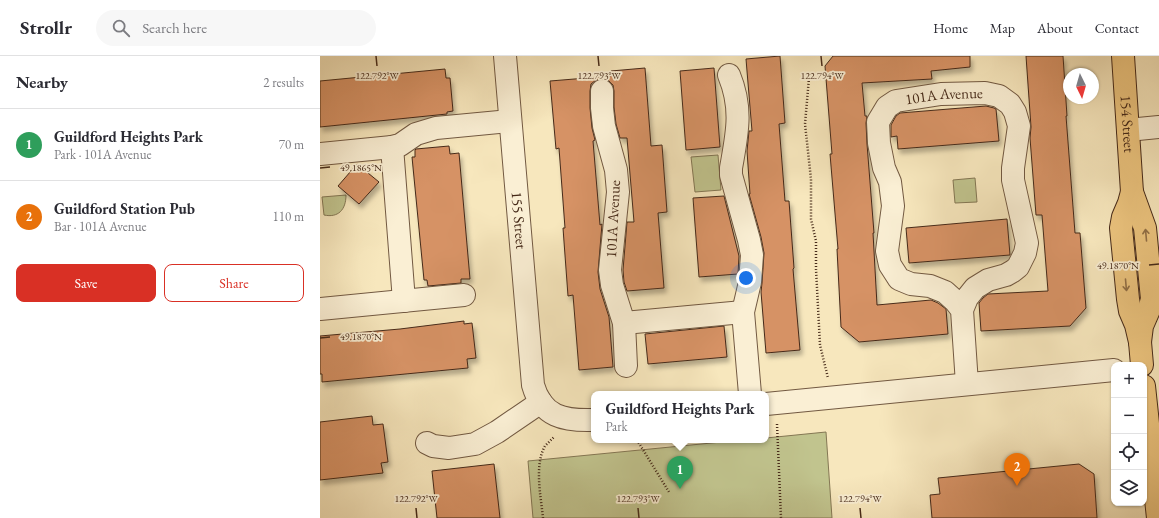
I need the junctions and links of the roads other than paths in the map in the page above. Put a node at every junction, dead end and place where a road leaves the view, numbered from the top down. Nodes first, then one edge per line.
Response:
1 (505, 56) edge
2 (1123, 56) edge
3 (729, 76) dead end
4 (602, 91) dead end
5 (510, 121) junction
6 (1159, 127) edge
7 (1128, 130) junction
8 (392, 147) junction
9 (320, 154) edge
10 (1132, 192) junction
11 (1155, 282) edge
12 (464, 295) dead end
13 (404, 300) junction
14 (320, 309) edge
15 (962, 310) junction
16 (743, 312) junction
17 (624, 323) junction
18 (1140, 342) junction
19 (1142, 362) edge
20 (626, 366) dead end
21 (1111, 370) edge
22 (967, 384) junction
23 (750, 391) edge
24 (537, 394) junction
25 (1145, 398) edge
26 (769, 404) edge
27 (591, 420) edge
28 (428, 443) dead end
29 (1158, 518) edge

1 - 5 street, 155 Street
2 - 7 main road, 154 Street
3 - 16 street
4 - 17 street, 101A Avenue
5 - 8 street
5 - 24 street, 155 Street
6 - 7 street
7 - 10 main road, 154 Street
8 - 9 street
8 - 13 street
11 -> 10 main road, 154 Street
10 -> 18 main road, 154 Street
11 - 18 main road, 154 Street
12 - 13 street
13 - 14 street
15 - 15 street, 101A Avenue
15 - 22 street
16 - 17 street
16 - 23 street
17 - 20 street, 101A Avenue
18 - 19 main road, 154 Street
21 - 22 street
22 - 26 street
24 - 27 street
24 - 28 street
25 - 29 main road

